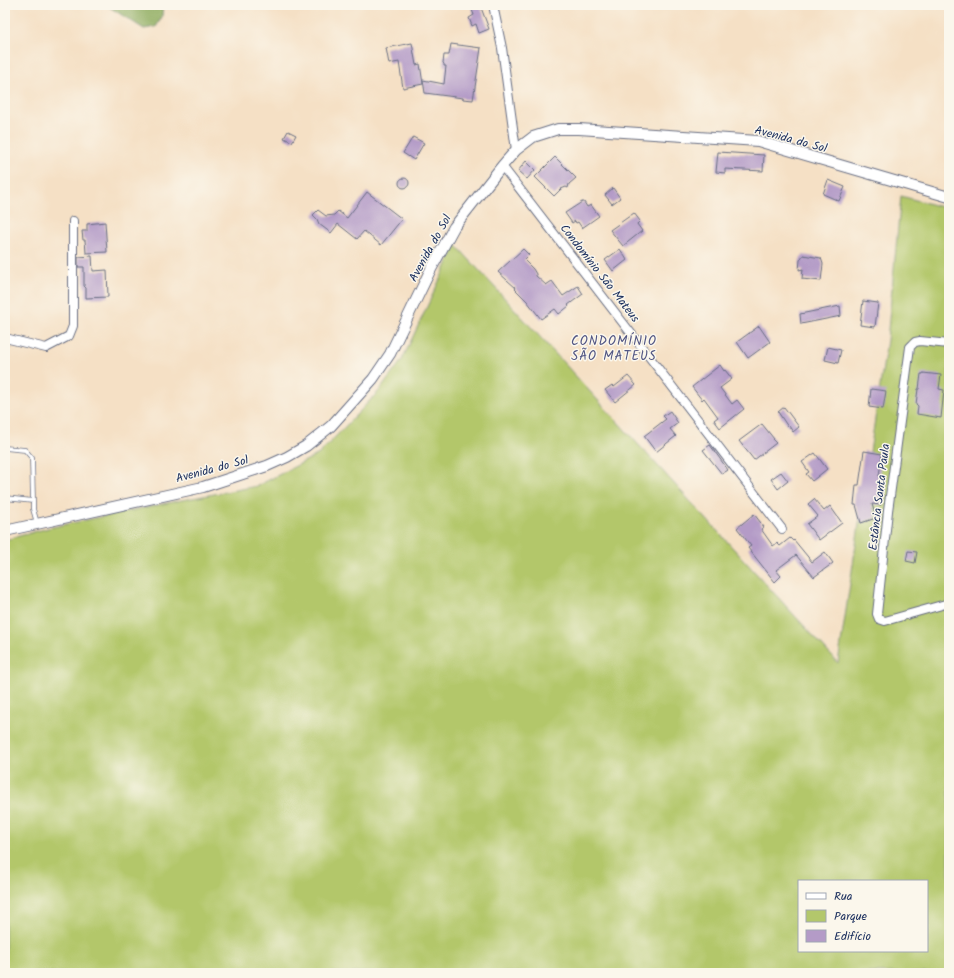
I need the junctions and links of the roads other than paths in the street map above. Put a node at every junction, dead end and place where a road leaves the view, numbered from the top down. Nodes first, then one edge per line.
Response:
1 (493, 5) edge
2 (516, 150) junction
3 (502, 166) junction
4 (949, 197) edge
5 (73, 221) dead end
6 (5, 338) edge
7 (949, 344) edge
8 (5, 448) edge
9 (5, 498) edge
10 (33, 501) junction
11 (37, 523) junction
12 (782, 529) dead end
13 (5, 531) edge
14 (949, 603) edge

1 - 2 street
2 - 3 street, Avenida do Sol
2 - 4 street, Avenida do Sol
3 - 11 street, Avenida do Sol
3 - 12 street, Condomínio São Mateus
5 - 6 street
7 - 14 street, Estância Santa Paula
8 - 10 lane
9 - 10 lane
10 - 11 lane
11 - 13 street, Avenida do Sol

